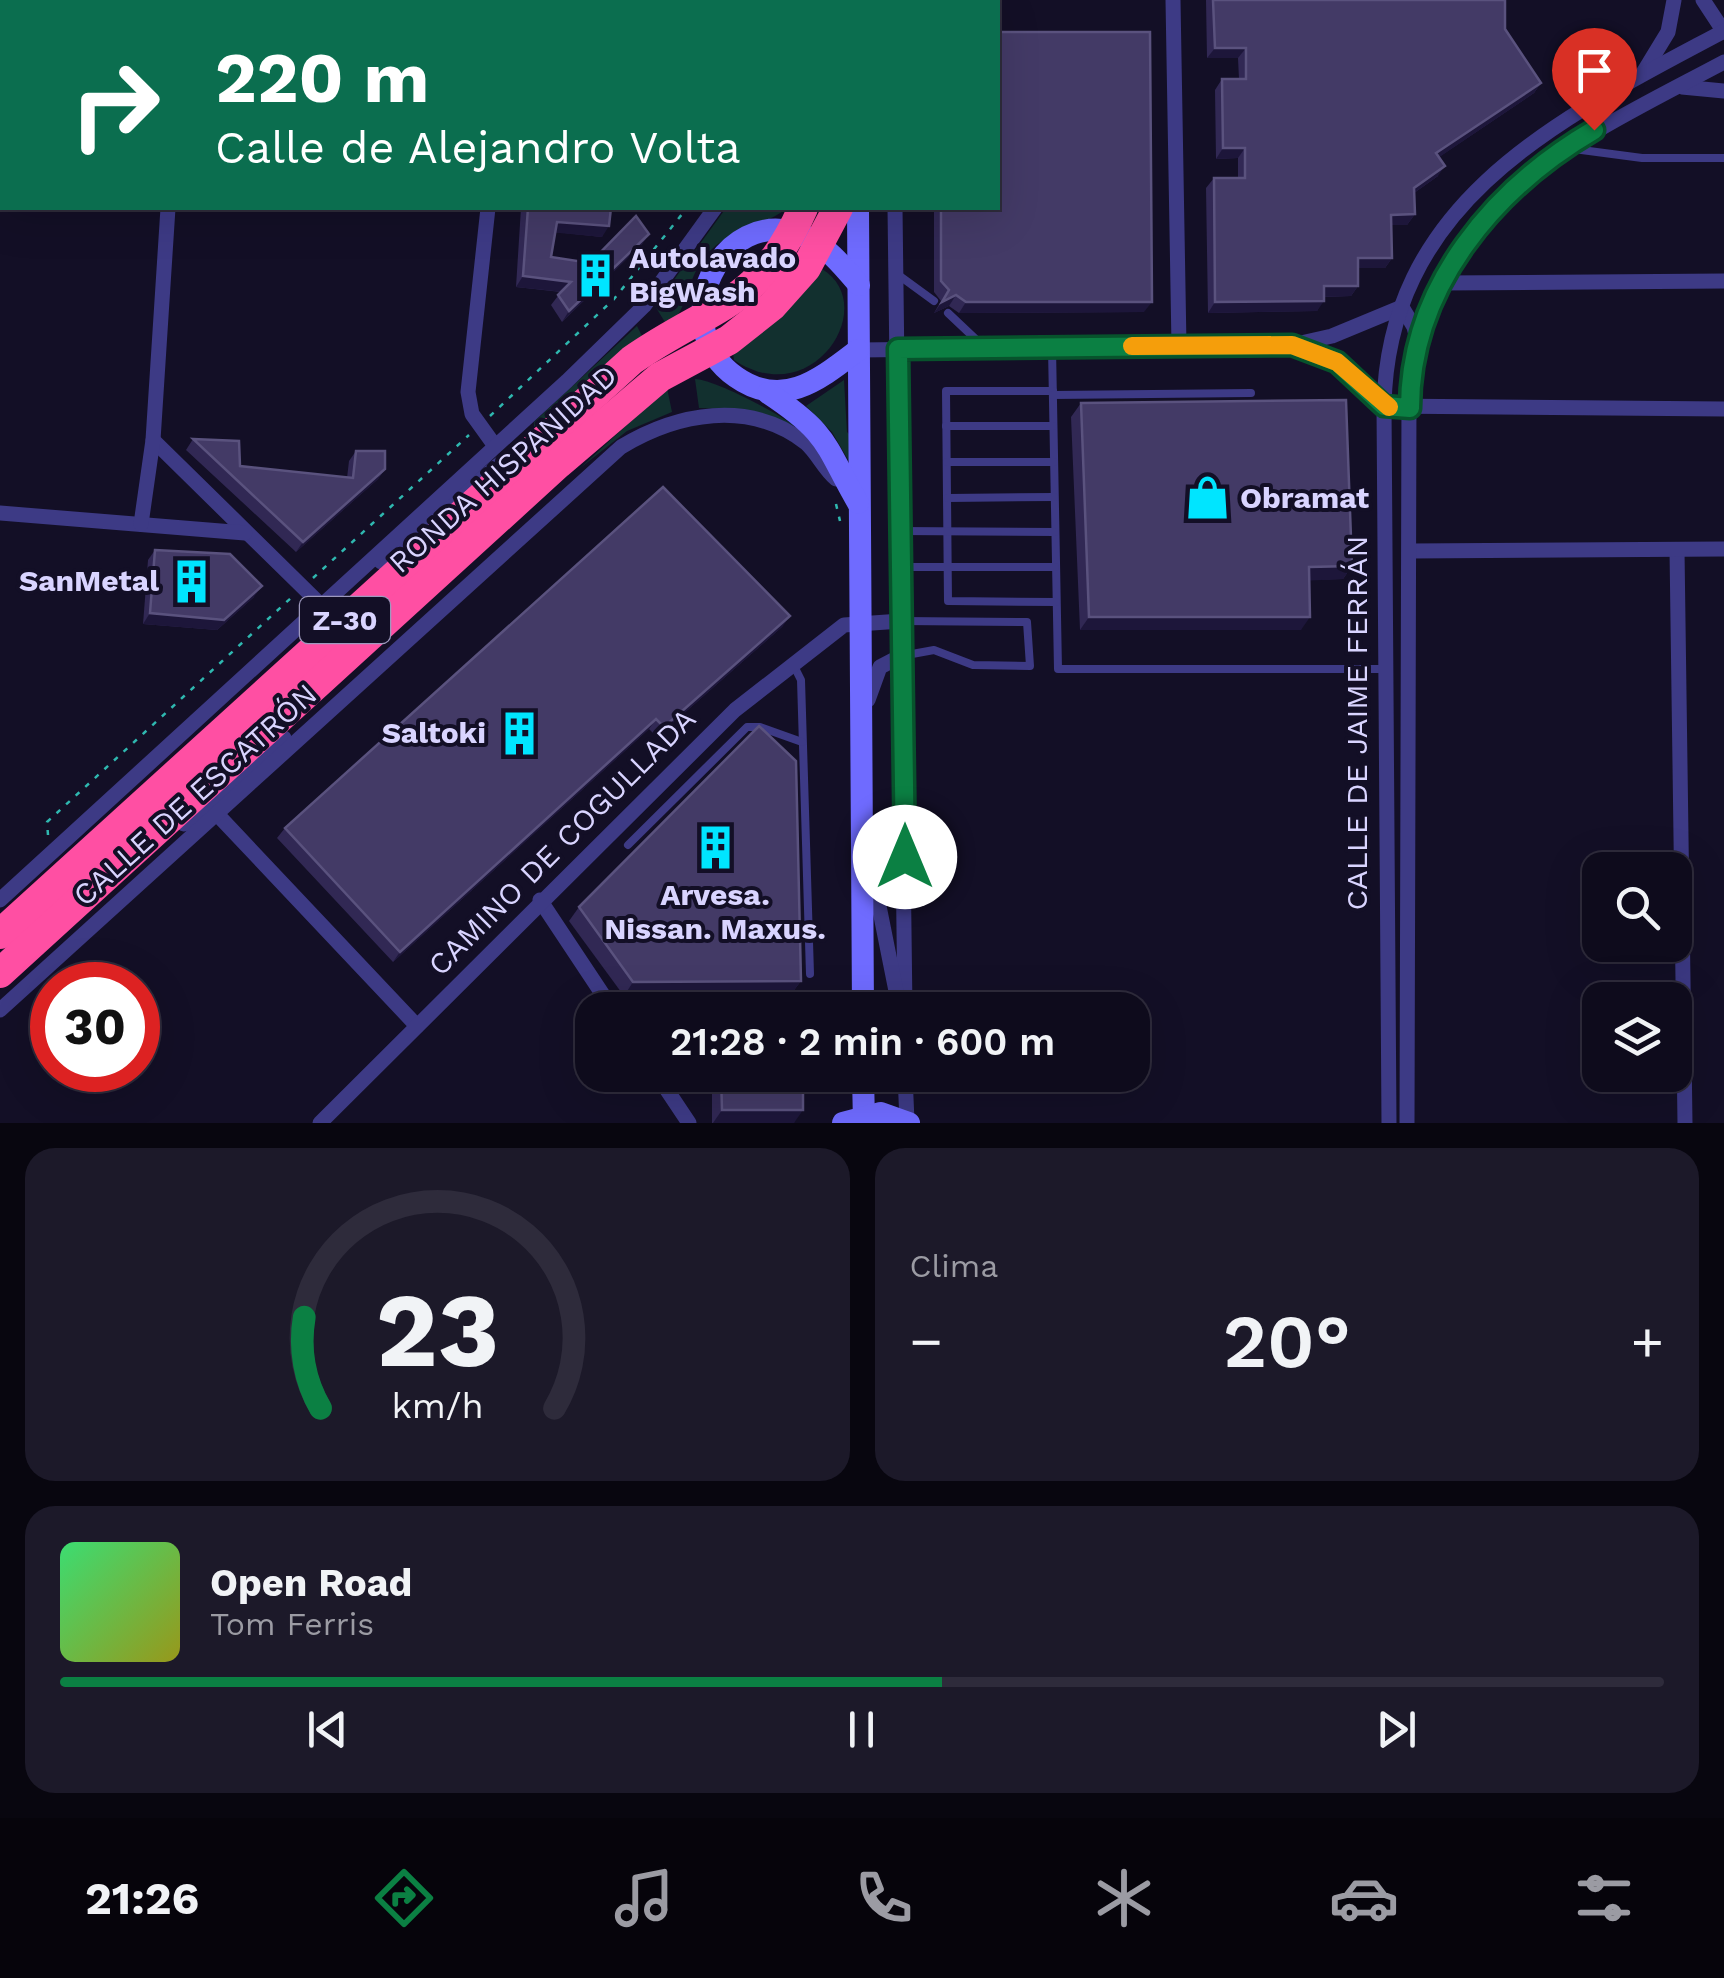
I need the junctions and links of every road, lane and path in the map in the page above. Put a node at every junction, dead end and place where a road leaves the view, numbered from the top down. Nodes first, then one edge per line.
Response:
1 (1173, 0) edge
2 (1674, 0) edge
3 (1703, 0) edge
4 (1724, 31) edge
5 (1724, 62) edge
6 (1641, 76) junction
7 (1678, 86) junction
8 (1724, 91) edge
9 (1564, 148) junction
10 (1724, 158) edge
11 (168, 210) edge
12 (488, 210) edge
13 (685, 210) edge
14 (714, 210) edge
15 (835, 210) edge
16 (858, 210) edge
17 (895, 210) edge
18 (805, 228) edge
19 (896, 273) junction
20 (1724, 282) edge
21 (1441, 283) junction
22 (859, 285) junction
23 (934, 301) dead end
24 (1402, 307) junction
25 (948, 313) edge
26 (896, 322) junction
27 (706, 336) junction
28 (1292, 345) junction
29 (984, 346) junction
30 (1179, 346) junction
31 (1419, 346) junction
32 (917, 347) junction
33 (1052, 347) junction
34 (898, 349) junction
35 (858, 350) junction
36 (768, 392) junction
37 (1053, 393) junction
38 (1252, 393) dead end
39 (1384, 406) junction
40 (1410, 408) junction
41 (1724, 409) edge
42 (559, 424) junction
43 (479, 426) junction
44 (946, 426) junction
45 (1053, 426) junction
46 (153, 440) junction
47 (495, 446) junction
48 (583, 446) junction
49 (947, 462) junction
50 (1054, 462) junction
51 (846, 495) junction
52 (1054, 496) junction
53 (948, 498) junction
54 (0, 513) edge
55 (141, 524) junction
56 (900, 531) junction
57 (842, 532) dead end
58 (948, 532) junction
59 (1055, 532) junction
60 (246, 534) junction
61 (516, 539) junction
62 (1677, 550) junction
63 (1724, 550) edge
64 (1410, 551) junction
65 (900, 567) junction
66 (949, 567) junction
67 (1055, 567) junction
68 (350, 581) junction
69 (303, 587) junction
70 (1056, 602) junction
71 (321, 605) junction
72 (860, 621) junction
73 (900, 621) junction
74 (901, 656) junction
75 (793, 664) junction
76 (1382, 670) junction
77 (250, 671) junction
78 (328, 711) junction
79 (861, 728) junction
80 (802, 742) junction
81 (215, 812) junction
82 (628, 845) dead end
83 (72, 851) junction
84 (128, 856) junction
85 (862, 876) junction
86 (0, 900) edge
87 (540, 900) junction
88 (0, 934) edge
89 (0, 973) edge
90 (810, 974) dead end
91 (602, 992) edge
92 (862, 992) edge
93 (899, 992) edge
94 (903, 992) edge
95 (0, 1010) edge
96 (417, 1026) junction
97 (668, 1092) edge
98 (861, 1092) edge
99 (905, 1092) edge
100 (857, 1120) edge
101 (908, 1122) edge
102 (320, 1123) edge
103 (689, 1123) edge
104 (1389, 1123) edge
105 (1407, 1123) edge
106 (1684, 1123) edge

1 - 30 street
2 - 6 street, CALLE DE JAIME FERRÁN
3 - 4 street
4 - 6 street, CALLE DE JAIME FERRÁN
5 - 7 street, CALLE DE JAIME FERRÁN
6 - 24 street, CALLE DE JAIME FERRÁN
7 - 8 street
7 - 9 street, CALLE DE JAIME FERRÁN
9 - 10 lane
9 - 21 street, CALLE DE JAIME FERRÁN
11 - 46 street
12 - 43 street
13 - 43 path
14 - 47 street, CALLE DE ESCATRÓN
15 - 18 highway, RONDA HISPANIDAD / Z-30
16 - 22 main road
17 - 19 street
18 - 22 main road
18 - 27 highway, RONDA HISPANIDAD / Z-30
18 - 27 main road
19 - 23 lane
19 - 26 street
20 - 21 street
21 - 31 street, CALLE DE JAIME FERRÁN
22 - 35 main road
24 - 28 street
24 - 31 street
24 - 39 street, CALLE DE JAIME FERRÁN
25 - 29 lane
26 - 32 street
26 - 34 street
27 - 36 main road
27 - 42 highway, RONDA HISPANIDAD / Z-30
27 - 48 highway, RONDA HISPANIDAD / Z-30
28 - 30 street
28 - 39 street
29 - 32 street
29 - 33 street
30 - 33 street
31 - 40 street, CALLE DE JAIME FERRÁN
32 - 34 street
33 - 37 lane
34 - 35 street
34 - 56 street
35 - 36 main road
35 - 51 main road
36 - 51 main road
37 - 38 lane
37 - 44 lane
37 - 45 lane
39 - 40 street
39 - 76 street, CALLE DE JAIME FERRÁN
40 - 41 street
40 - 64 street, CALLE DE JAIME FERRÁN
42 - 68 street, RONDA HISPANIDAD
42 - 83 highway, RONDA HISPANIDAD / Z-30
43 - 47 street
43 - 69 path
44 - 45 lane
44 - 49 lane
45 - 50 lane
46 - 55 street
46 - 60 street
47 - 68 street, CALLE DE ESCATRÓN
48 - 61 street, CALLE DE ESCATRÓN
48 - 84 highway, RONDA HISPANIDAD / Z-30
49 - 50 lane
49 - 53 lane
50 - 52 lane
51 - 57 path
51 - 61 street, CALLE DE ESCATRÓN
51 - 72 main road
52 - 53 lane
52 - 59 lane
53 - 58 lane
54 - 55 street
55 - 60 street
56 - 58 lane
56 - 65 street
58 - 59 lane
58 - 66 lane
59 - 67 lane
60 - 69 street
61 - 78 street, CALLE DE ESCATRÓN
62 - 63 street, CALLE DE JAIME FERRÁN
62 - 64 street, CALLE DE JAIME FERRÁN
62 - 106 street
64 - 105 street, CALLE DE JAIME FERRÁN
65 - 66 lane
65 - 73 street
66 - 67 lane
66 - 70 lane
67 - 70 lane
68 - 71 street, CALLE DE ESCATRÓN
69 - 71 street
69 - 83 path
70 - 76 lane
71 - 77 street, CALLE DE ESCATRÓN
72 - 73 street
72 - 75 street, CAMINO DE COGULLADA
72 - 79 main road
73 - 74 street
73 - 74 lane
74 - 79 street
74 - 94 street
75 - 80 lane
75 - 87 street, CAMINO DE COGULLADA
76 - 104 street, CALLE DE JAIME FERRÁN
77 - 83 street, CALLE DE ESCATRÓN
77 - 83 street, CALLE DE ESCATRÓN
78 - 81 street, CALLE DE ESCATRÓN
78 - 84 street, RONDA HISPANIDAD
79 - 85 main road
80 - 82 lane
80 - 90 lane
81 - 95 street, CALLE DE ESCATRÓN
81 - 96 street
83 - 86 street, CALLE DE ESCATRÓN
83 - 88 highway, RONDA HISPANIDAD / Z-30
84 - 89 highway, RONDA HISPANIDAD / Z-30
85 - 92 main road
85 - 93 street
87 - 91 street
87 - 96 street, CAMINO DE COGULLADA
96 - 102 street, CAMINO DE COGULLADA
97 - 103 street
98 - 100 main road
99 - 101 street
100 - 101 main road

